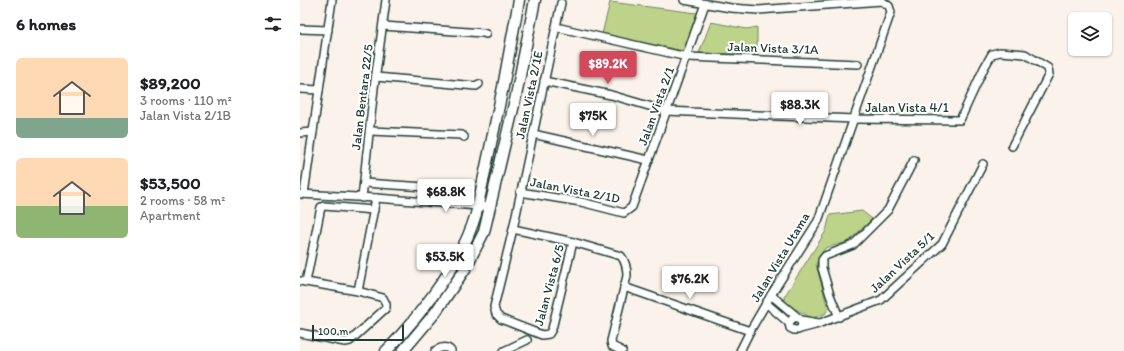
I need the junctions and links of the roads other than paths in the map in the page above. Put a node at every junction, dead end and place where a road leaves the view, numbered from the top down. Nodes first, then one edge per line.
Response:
1 (332, 0) edge
2 (386, 0) edge
3 (519, 0) edge
4 (535, 0) edge
5 (684, 0) edge
6 (560, 3) dead end
7 (705, 4) junction
8 (383, 26) junction
9 (556, 27) junction
10 (300, 29) edge
11 (328, 30) junction
12 (486, 34) dead end
13 (687, 57) junction
14 (858, 64) dead end
15 (376, 77) junction
16 (544, 81) junction
17 (479, 84) dead end
18 (300, 89) edge
19 (319, 90) junction
20 (666, 111) junction
21 (854, 119) junction
22 (370, 130) junction
23 (313, 132) junction
24 (300, 133) edge
25 (533, 134) junction
26 (464, 137) dead end
27 (1012, 146) dead end
28 (648, 160) junction
29 (914, 160) dead end
30 (983, 164) dead end
31 (364, 183) junction
32 (456, 189) dead end
33 (520, 192) junction
34 (302, 194) edge
35 (362, 198) junction
36 (376, 198) junction
37 (478, 205) junction
38 (491, 207) junction
39 (374, 210) junction
40 (624, 213) joint
41 (513, 229) junction
42 (573, 242) junction
43 (303, 281) edge
44 (624, 287) junction
45 (358, 291) junction
46 (771, 295) junction
47 (766, 303) junction
48 (839, 317) junction
49 (799, 318) junction
50 (789, 323) junction
51 (819, 323) junction
52 (800, 329) junction
53 (750, 331) junction
54 (300, 334) edge
55 (549, 334) joint
56 (527, 340) dead end
57 (386, 351) edge
58 (403, 351) edge
59 (436, 351) edge
60 (451, 351) edge
61 (504, 351) edge
62 (622, 351) edge
63 (740, 351) edge

1 - 11 street
2 - 8 street, Jalan Bentara 22/5
3 - 37 main road
4 - 38 main road
5 - 7 street, Jalan Vista Utama
6 - 9 street, Jalan Vista 2/1E
7 - 13 street, Jalan Vista 2/1
7 - 21 street, Jalan Vista Utama
8 - 12 street
8 - 15 street, Jalan Bentara 22/5
9 - 13 street, Jalan Vista 3/1A
9 - 16 street, Jalan Vista 2/1E
10 - 11 street
11 - 19 street
13 - 14 street, Jalan Vista 3/1A
13 - 20 street, Jalan Vista 2/1
15 - 17 street
15 - 22 street, Jalan Bentara 22/5
16 - 20 street, Jalan Vista 4/1
16 - 25 street, Jalan Vista 2/1E
18 - 19 street
19 - 23 street
20 - 21 street, Jalan Vista 4/1
20 - 28 street, Jalan Vista 2/1
21 - 27 street, Jalan Vista 4/1
21 - 46 street, Jalan Vista Utama
22 - 26 street
22 - 31 street, Jalan Bentara 22/5
23 - 24 street
23 - 34 street
25 - 28 street
25 - 33 street, Jalan Vista 2/1E
28 - 40 street, Jalan Vista 2/1
29 - 48 street
30 - 48 street, Jalan Vista 5/1
31 - 32 street
31 - 35 street, Jalan Bentara 22/5
33 - 40 street, Jalan Vista 2/1D
33 - 41 street, Jalan Vista 2/1E
34 - 35 street
35 - 36 street
36 - 37 street
36 - 39 street
37 - 38 street
37 - 57 main road
38 - 58 main road
39 - 43 street
39 - 45 street
41 - 42 street
41 - 55 street, Jalan Vista 2/1E
42 - 44 street
42 - 55 street, Jalan Vista 6/5
43 - 45 street
44 - 53 street
44 - 62 street
45 - 54 street
46 - 47 street, Jalan Vista Utama
46 - 49 street
47 - 50 street
47 - 53 street, Jalan Vista Utama
48 - 51 street, Jalan Vista 5/1
49 - 50 street
49 - 51 street, Jalan Vista 5/1
49 - 52 street
50 - 52 street
51 - 52 street, Jalan Vista 5/1
53 - 63 street, Jalan Vista Utama
56 - 61 street
59 - 60 street

